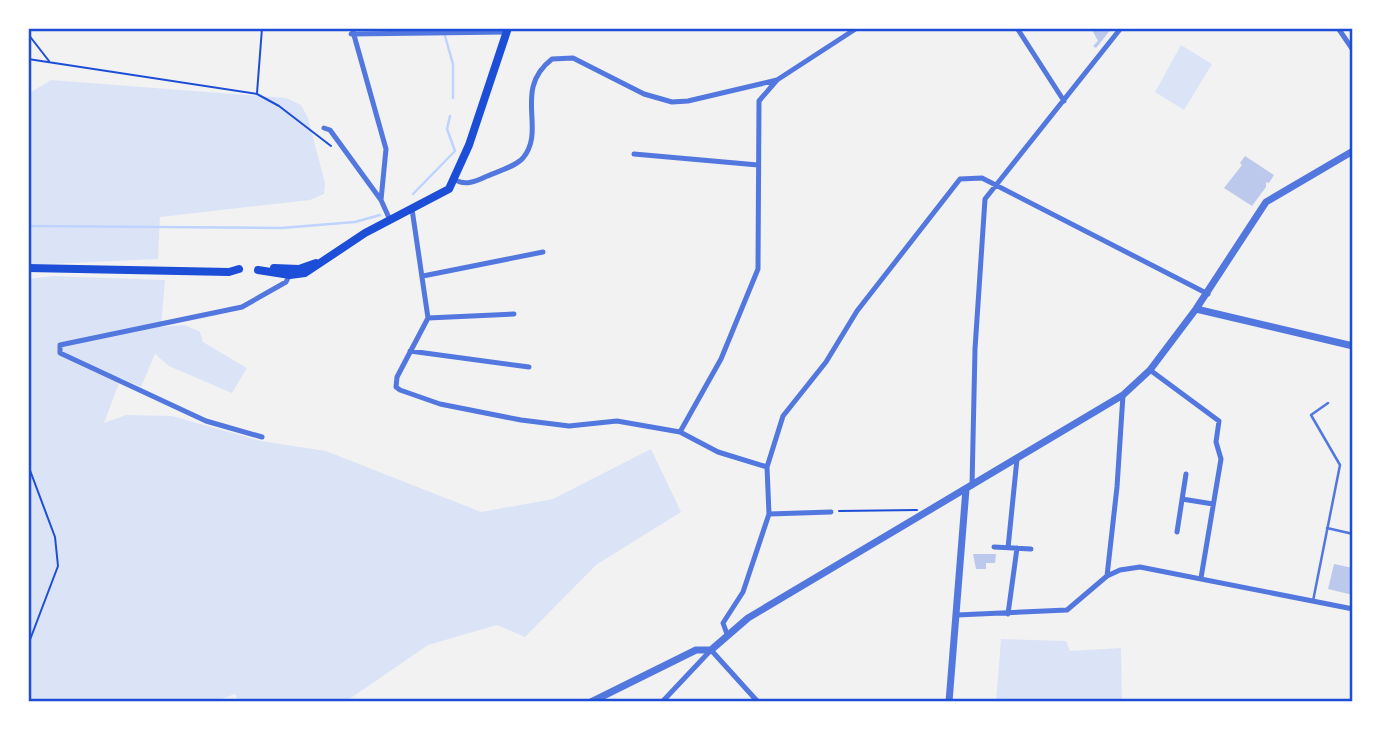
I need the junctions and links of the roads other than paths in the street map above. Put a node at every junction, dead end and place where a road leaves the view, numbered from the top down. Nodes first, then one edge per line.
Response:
1 (857, 28) edge
2 (1017, 28) edge
3 (1121, 28) edge
4 (1338, 28) edge
5 (507, 30) edge
6 (351, 31) edge
7 (1353, 50) edge
8 (777, 80) junction
9 (1064, 101) junction
10 (324, 128) dead end
11 (1353, 151) edge
12 (634, 154) dead end
13 (758, 165) junction
14 (454, 178) junction
15 (997, 185) junction
16 (381, 200) junction
17 (412, 209) junction
18 (387, 223) junction
19 (543, 252) dead end
20 (28, 268) edge
21 (291, 272) junction
22 (424, 276) junction
23 (1208, 294) junction
24 (1196, 309) junction
25 (514, 314) dead end
26 (428, 318) junction
27 (1353, 345) edge
28 (410, 351) junction
29 (529, 367) dead end
30 (1150, 370) junction
31 (1123, 395) junction
32 (1328, 403) dead end
33 (680, 432) junction
34 (262, 437) dead end
35 (1017, 459) junction
36 (767, 467) junction
37 (1186, 474) dead end
38 (969, 488) junction
39 (1182, 499) junction
40 (1213, 504) junction
41 (831, 512) road end
42 (768, 514) junction
43 (1327, 528) junction
44 (1177, 532) dead end
45 (1353, 534) edge
46 (994, 547) dead end
47 (1008, 548) junction
48 (1017, 548) junction
49 (1031, 549) dead end
50 (1107, 576) junction
51 (1201, 578) junction
52 (1313, 601) junction
53 (1353, 609) edge
54 (1008, 614) junction
55 (957, 615) junction
56 (727, 634) junction
57 (711, 650) junction
58 (591, 702) edge
59 (662, 702) edge
60 (758, 702) edge
61 (949, 702) edge

1 - 8 street
2 - 9 street
3 - 9 street
4 - 7 street
5 - 6 street
5 - 14 main road
6 - 16 street
8 - 13 street
8 - 14 street
9 - 15 street
10 - 16 street
11 - 23 street
12 - 13 street
13 - 33 street
14 - 17 main road
15 - 23 street
15 - 36 street
15 - 38 street
16 - 18 street
17 - 18 main road
17 - 22 street
18 - 21 main road
19 - 22 street
20 - 21 main road
21 - 34 street
22 - 26 street
23 - 24 street
24 - 27 street
24 - 30 street
25 - 26 street
26 - 28 street
28 - 29 street
28 - 33 street
30 - 31 street
30 - 40 street
31 - 35 street
31 - 50 street
32 - 43 lane
33 - 36 street
35 - 38 street
35 - 47 street
36 - 42 street
37 - 39 street
38 - 55 street
38 - 56 street
39 - 40 street
39 - 44 street
40 - 51 street
41 - 42 street
42 - 56 street
43 - 45 lane
43 - 52 lane
46 - 47 street
47 - 48 street
48 - 49 street
48 - 54 street
50 - 51 street
50 - 54 street
51 - 52 street
52 - 53 street
54 - 55 street
55 - 61 street
56 - 57 street
57 - 58 street
57 - 59 street
57 - 60 street

